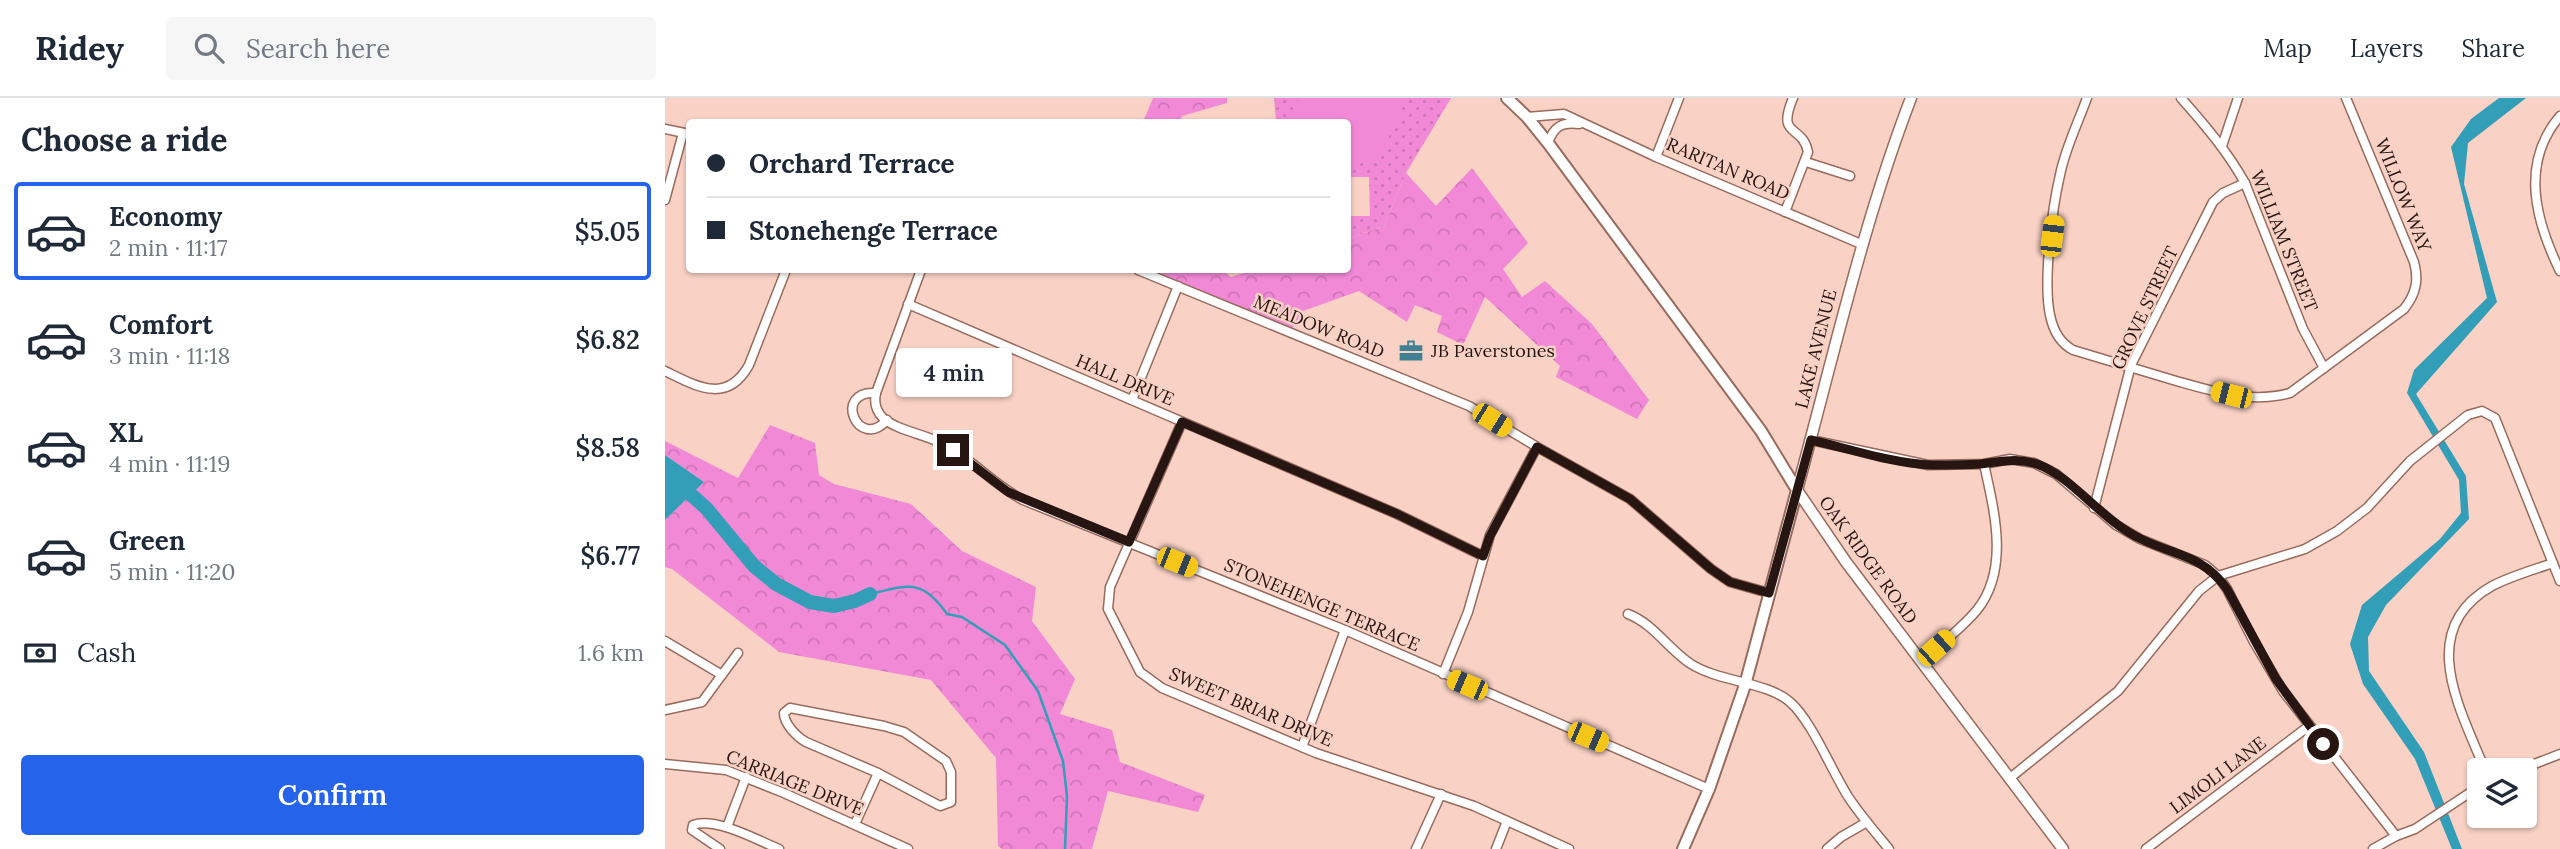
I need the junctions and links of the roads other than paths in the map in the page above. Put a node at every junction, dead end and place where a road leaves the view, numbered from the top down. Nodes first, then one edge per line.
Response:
1 (1507, 98) edge
2 (1679, 98) edge
3 (1794, 98) edge
4 (1911, 98) edge
5 (2087, 98) edge
6 (2181, 98) edge
7 (2238, 98) edge
8 (2346, 98) edge
9 (2560, 116) edge
10 (1527, 117) junction
11 (1582, 124) junction
12 (665, 129) edge
13 (686, 133) edge
14 (1548, 143) junction
15 (2222, 146) junction
16 (1656, 157) junction
17 (1806, 162) junction
18 (1850, 176) dead end
19 (2245, 183) junction
20 (665, 200) edge
21 (1785, 212) junction
22 (1861, 244) junction
23 (2560, 271) edge
24 (785, 273) edge
25 (920, 273) edge
26 (1146, 273) edge
27 (1178, 286) junction
28 (908, 304) junction
29 (2131, 368) junction
30 (2324, 368) junction
31 (665, 371) edge
32 (876, 393) junction
33 (1132, 400) junction
34 (887, 421) junction
35 (1182, 422) junction
36 (1811, 440) junction
37 (1537, 447) junction
38 (1984, 464) junction
39 (1797, 491) junction
40 (2094, 508) junction
41 (1129, 542) junction
42 (1483, 556) junction
43 (2553, 563) junction
44 (2218, 576) junction
45 (2560, 581) edge
46 (1769, 593) junction
47 (1628, 614) dead end
48 (1345, 630) junction
49 (665, 641) edge
50 (738, 653) dead end
51 (1921, 661) junction
52 (1443, 674) junction
53 (722, 675) junction
54 (1745, 685) junction
55 (665, 710) edge
56 (2308, 726) junction
57 (1302, 747) junction
58 (2560, 754) edge
59 (2480, 758) edge
60 (2537, 763) edge
61 (665, 764) edge
62 (878, 773) junction
63 (746, 777) junction
64 (2010, 778) junction
65 (1709, 789) junction
66 (1441, 794) junction
67 (2467, 794) edge
68 (1507, 821) junction
69 (1867, 822) junction
70 (855, 824) junction
71 (727, 827) junction
72 (2396, 836) junction
73 (1563, 848) edge
74 (720, 849) edge
75 (779, 849) edge
76 (908, 849) edge
77 (1416, 849) edge
78 (1496, 849) edge
79 (1683, 849) edge
80 (1827, 849) edge
81 (1889, 849) edge
82 (2063, 849) edge
83 (2147, 849) edge
84 (2373, 849) edge

1 - 10 main road
2 - 16 street
3 - 17 street
4 - 22 street, LAKE AVENUE
5 - 29 street
6 - 15 street, WILLIAM STREET
7 - 15 street
8 - 30 street, WILLOW WAY
9 - 23 street
10 - 11 street, RARITAN ROAD
10 - 14 main road, OAK RIDGE ROAD
11 - 14 street
11 - 16 street, RARITAN ROAD
12 - 13 street
13 - 20 street
14 - 39 main road, OAK RIDGE ROAD
15 - 19 street, WILLIAM STREET
16 - 21 street, RARITAN ROAD
17 - 18 street
17 - 21 street
19 - 29 street, GROVE STREET
19 - 30 street, WILLIAM STREET
21 - 22 street, RARITAN ROAD
22 - 36 street, LAKE AVENUE
24 - 31 street
25 - 28 street
26 - 27 street, MEADOW ROAD
27 - 33 street
27 - 37 street, MEADOW ROAD
28 - 32 street
28 - 33 street, HALL DRIVE
29 - 30 street
29 - 40 street, GROVE STREET
32 - 34 street
32 - 34 street
33 - 35 street, HALL DRIVE
34 - 41 street, STONEHENGE TERRACE
35 - 41 street, SWEET BRIAR DRIVE
35 - 42 street, HALL DRIVE
36 - 38 street
36 - 39 street, LAKE AVENUE
37 - 42 street
37 - 46 street, MEADOW ROAD
38 - 40 street
38 - 51 street
39 - 46 main road, LAKE AVENUE
39 - 51 street, OAK RIDGE ROAD
40 - 44 street
41 - 48 street, STONEHENGE TERRACE
41 - 57 street, SWEET BRIAR DRIVE
42 - 52 street
43 - 44 street
43 - 45 street
43 - 59 street
44 - 56 street
44 - 64 street
46 - 54 main road, LAKE AVENUE
47 - 54 street
48 - 52 street, STONEHENGE TERRACE
48 - 57 street
49 - 53 street
50 - 53 street
51 - 64 street, OAK RIDGE ROAD
52 - 65 street, STONEHENGE TERRACE
53 - 55 street
54 - 65 main road, LAKE AVENUE
54 - 69 street
56 - 72 street
56 - 83 street, LIMOLI LANE
57 - 66 street, SWEET BRIAR DRIVE
58 - 60 street
61 - 63 street, CARRIAGE DRIVE
62 - 62 street
62 - 70 street
63 - 70 street, CARRIAGE DRIVE
63 - 71 street
64 - 82 street, OAK RIDGE ROAD
65 - 79 main road, LAKE AVENUE
66 - 68 street, SWEET BRIAR DRIVE
66 - 77 street
67 - 72 street
68 - 73 street, SWEET BRIAR DRIVE
68 - 78 street
69 - 80 street
69 - 81 street
70 - 76 street, CARRIAGE DRIVE
71 - 74 street
71 - 75 street
72 - 84 street

